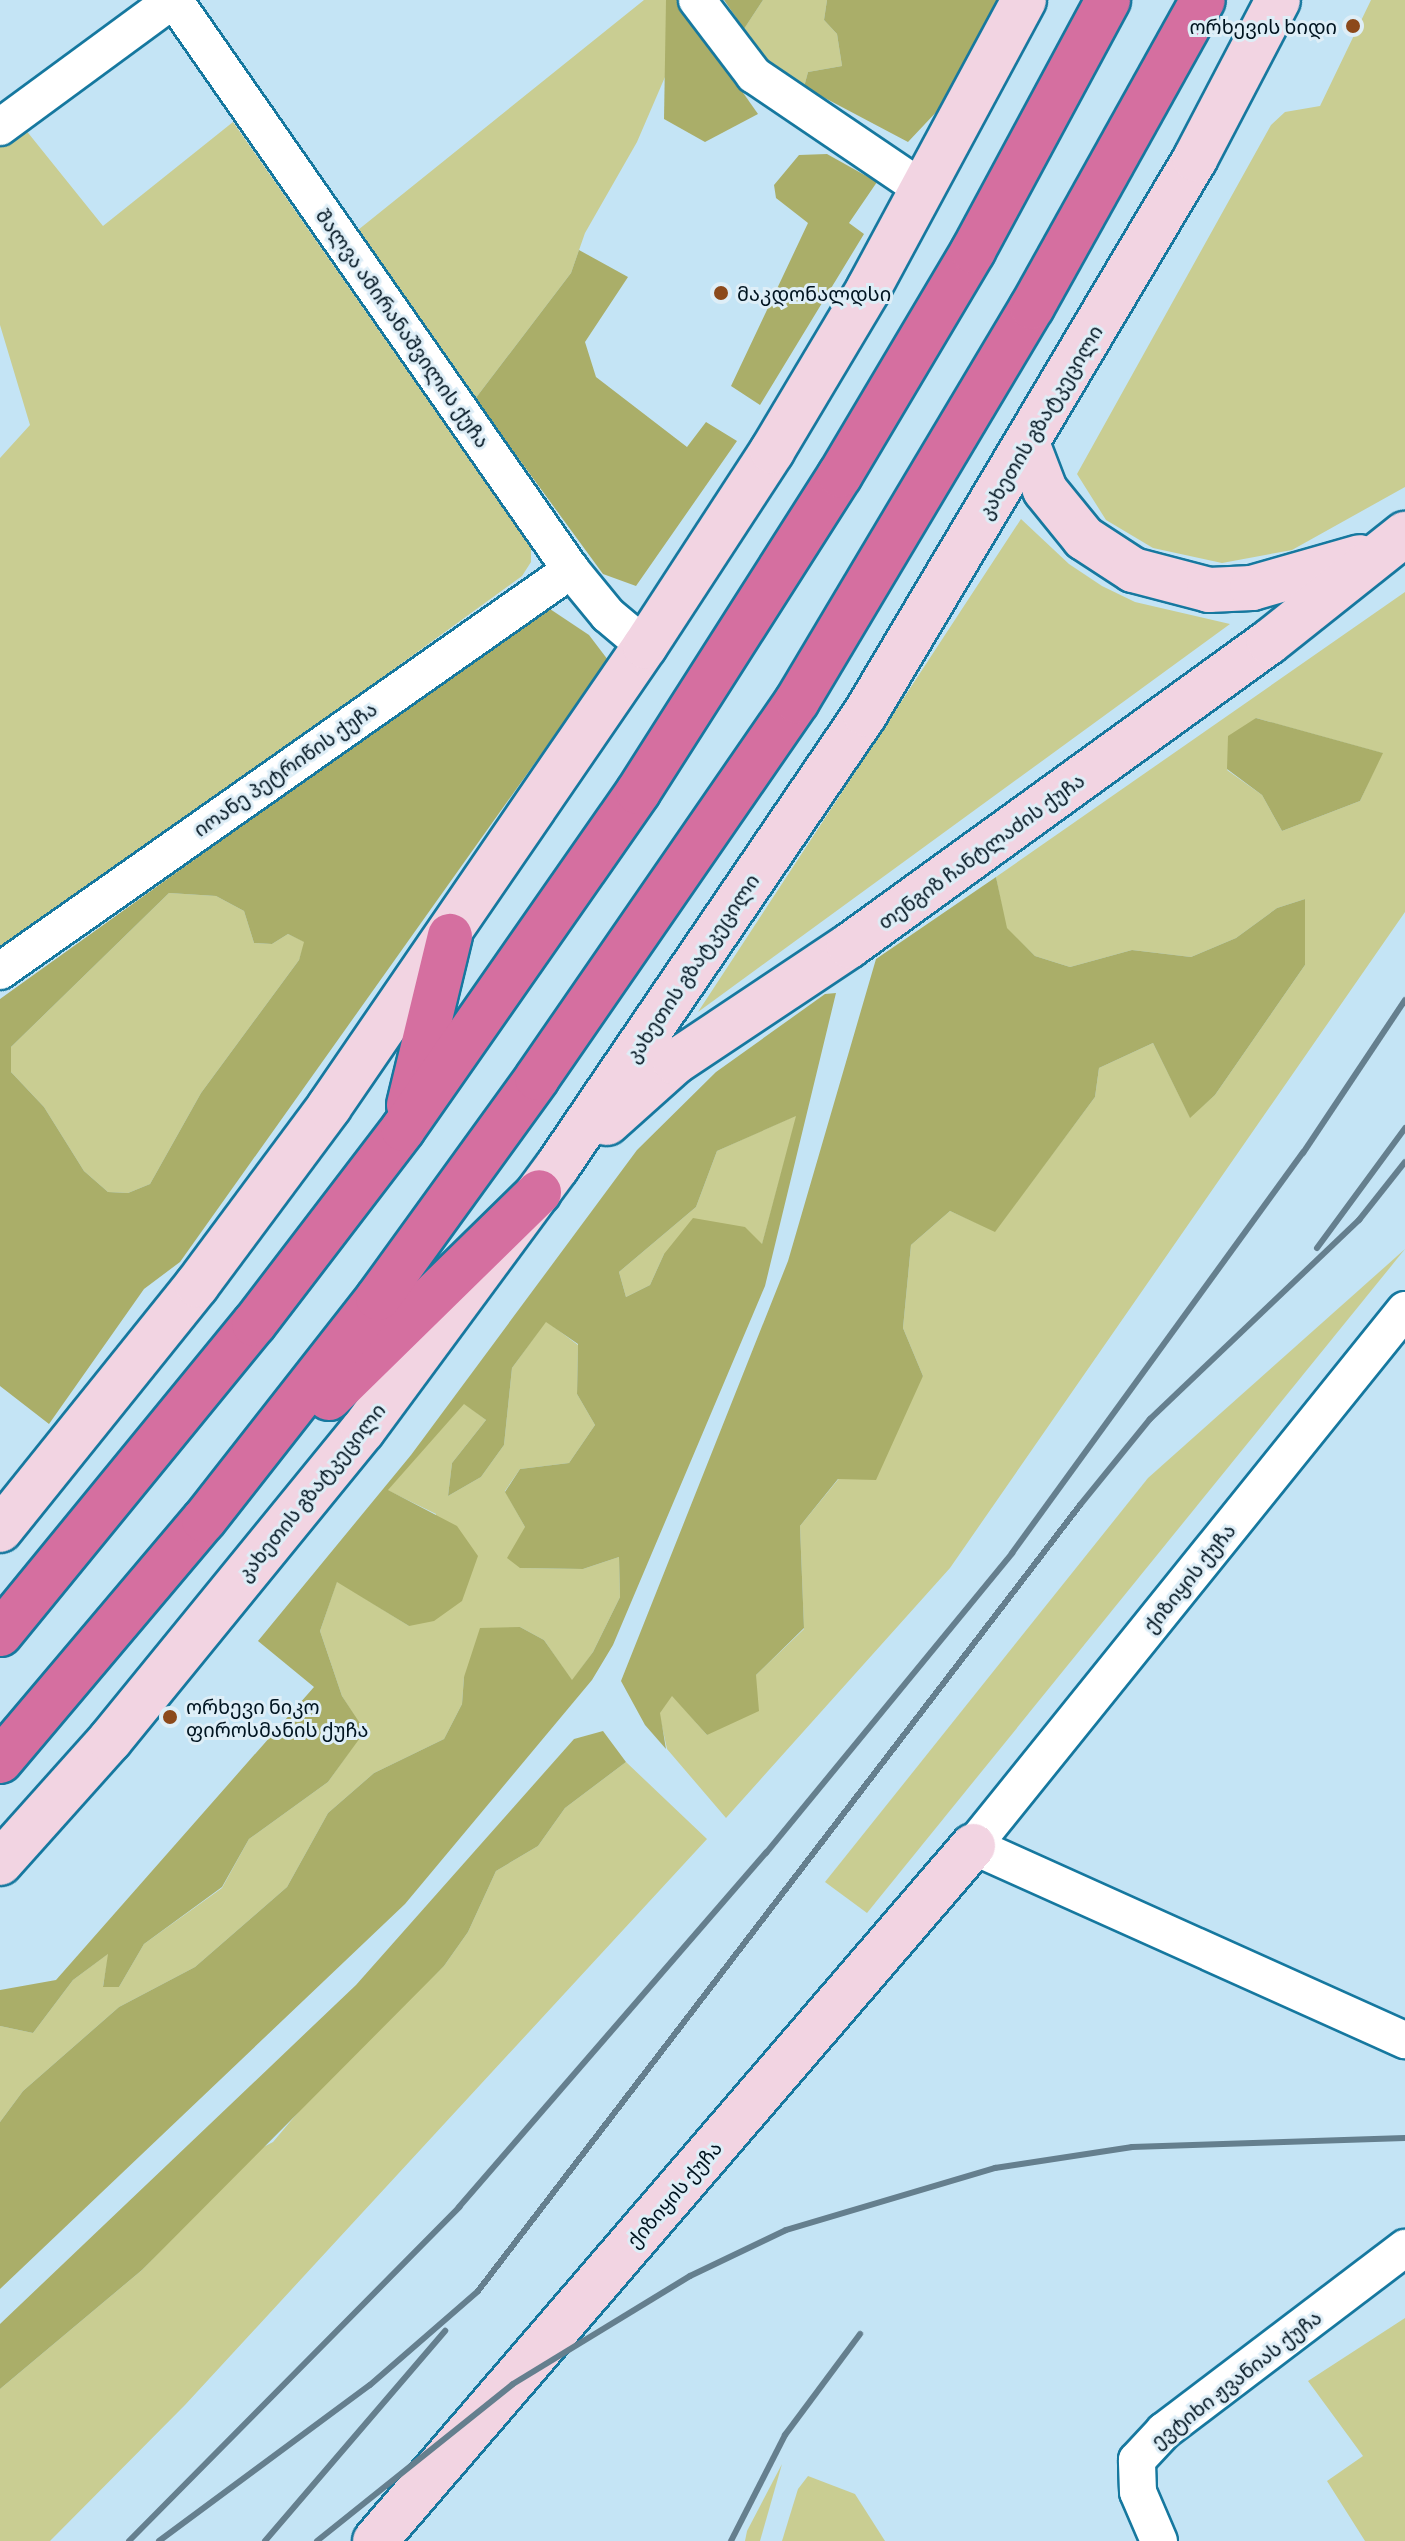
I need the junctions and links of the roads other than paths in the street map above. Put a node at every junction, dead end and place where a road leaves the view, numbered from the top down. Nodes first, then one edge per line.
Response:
1 (173, 0) edge
2 (697, 0) edge
3 (1024, 0) edge
4 (1108, 0) edge
5 (1203, 0) edge
6 (1278, 0) edge
7 (0, 127) edge
8 (924, 190) junction
9 (1027, 443) junction
10 (1395, 541) edge
11 (571, 570) junction
12 (645, 646) junction
13 (450, 936) junction
14 (0, 971) edge
15 (403, 1129) junction
16 (548, 1180) junction
17 (1405, 1310) edge
18 (204, 1520) junction
19 (0, 1530) edge
20 (0, 1634) edge
21 (0, 1761) edge
22 (973, 1846) junction
23 (0, 1863) edge
24 (1405, 2040) edge
25 (1405, 2248) edge
26 (375, 2541) edge
27 (1159, 2541) edge

1 - 7 street
1 - 11 street, შალვა ამირანაშვილის ქუჩა
2 - 8 street
3 - 8 street
4 - 15 highway
5 - 18 highway
6 - 9 street, კახეთის გზატკეცილი
8 - 12 street
9 - 10 street
9 - 16 street, კახეთის გზატკეცილი
10 - 16 street, თენგიზ ჩანტლაძის ქუჩა
11 - 12 street, შალვა ამირანაშვილის ქუჩა
11 - 14 street, იოანე პეტრიწის ქუჩა
12 - 13 street
13 - 15 highway
13 - 19 street
15 - 20 highway
16 - 18 highway
16 - 23 street, კახეთის გზატკეცილი
17 - 22 street, ქიზიყის ქუჩა
18 - 21 highway
22 - 24 street
22 - 26 street, ქიზიყის ქუჩა
25 - 27 street, ევტიხი ჟვანიას ქუჩა

